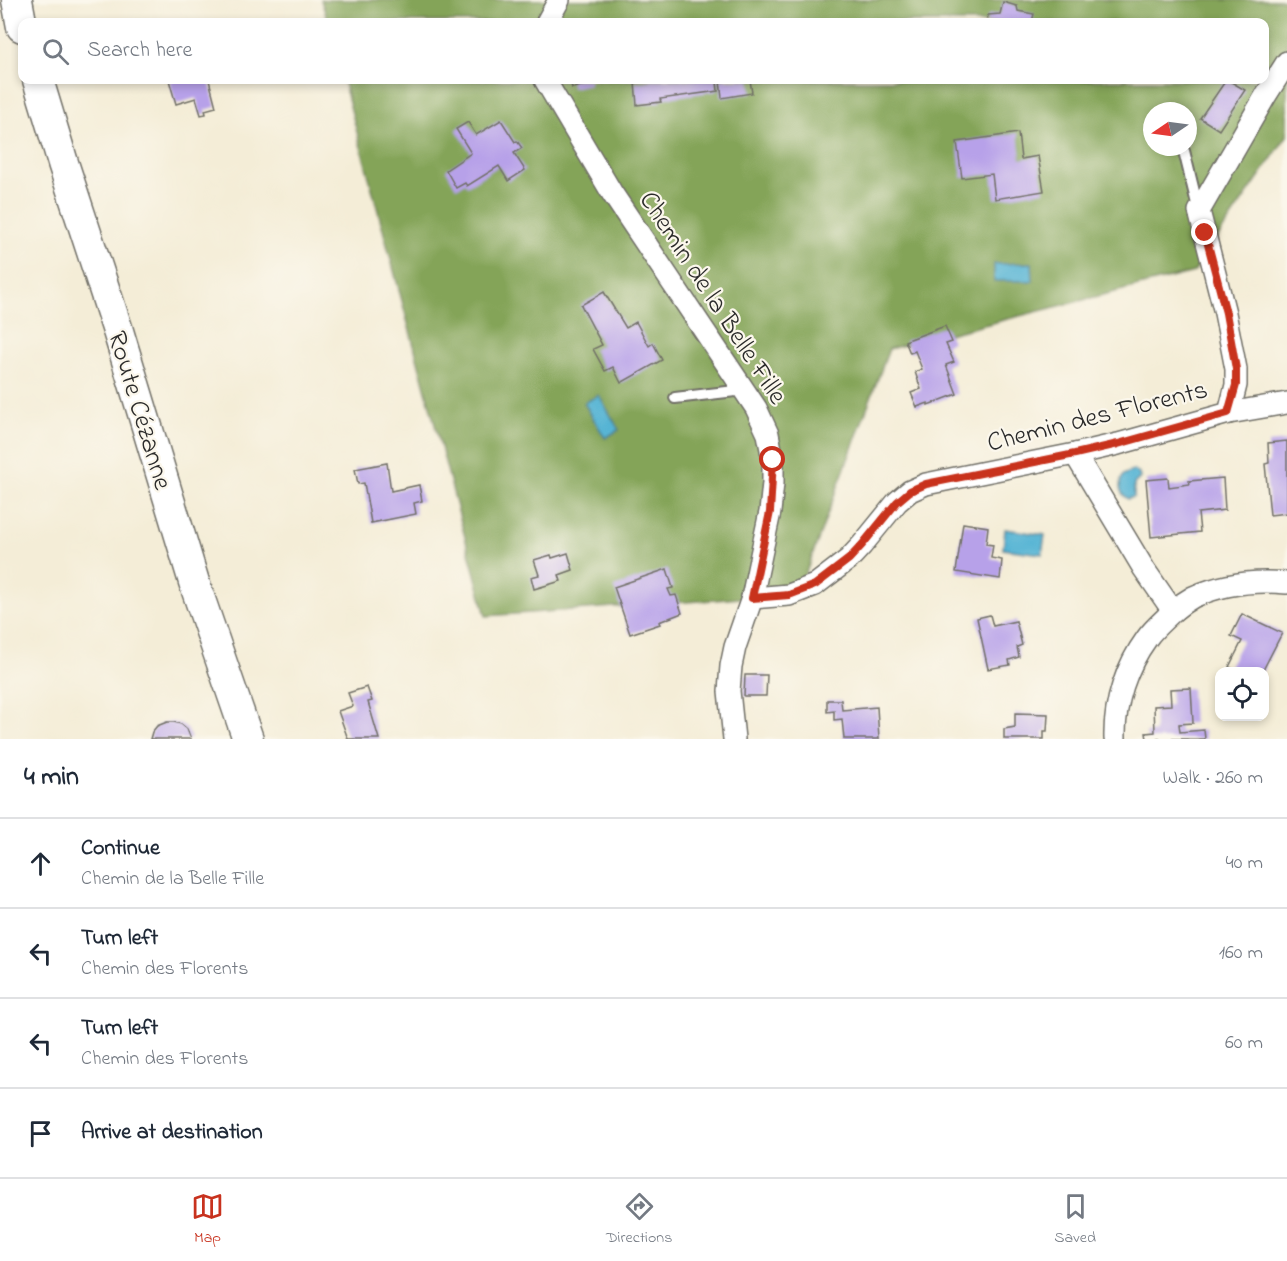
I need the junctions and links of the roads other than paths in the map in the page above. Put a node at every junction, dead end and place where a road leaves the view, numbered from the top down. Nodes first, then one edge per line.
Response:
1 (17, 0) edge
2 (559, 0) edge
3 (20, 18) edge
4 (549, 18) edge
5 (1287, 62) edge
6 (39, 84) edge
7 (547, 84) edge
8 (1185, 156) edge
9 (1199, 211) junction
10 (744, 390) junction
11 (675, 398) dead end
12 (1287, 403) edge
13 (1228, 413) junction
14 (1075, 454) junction
15 (1287, 583) edge
16 (752, 598) junction
17 (1173, 611) junction
18 (248, 739) edge
19 (734, 739) edge
20 (1115, 739) edge

1 - 3 street
2 - 4 street
5 - 9 street
6 - 18 street, Route Cézanne
7 - 10 street, Chemin de la Belle Fille
8 - 9 lane
9 - 13 street, Chemin des Florents
10 - 11 lane
10 - 16 street, Chemin de la Belle Fille
12 - 13 street
13 - 14 street, Chemin des Florents
14 - 16 street, Chemin des Florents
14 - 17 street
15 - 17 street
16 - 19 street, Chemin de la Belle Fille
17 - 20 street

